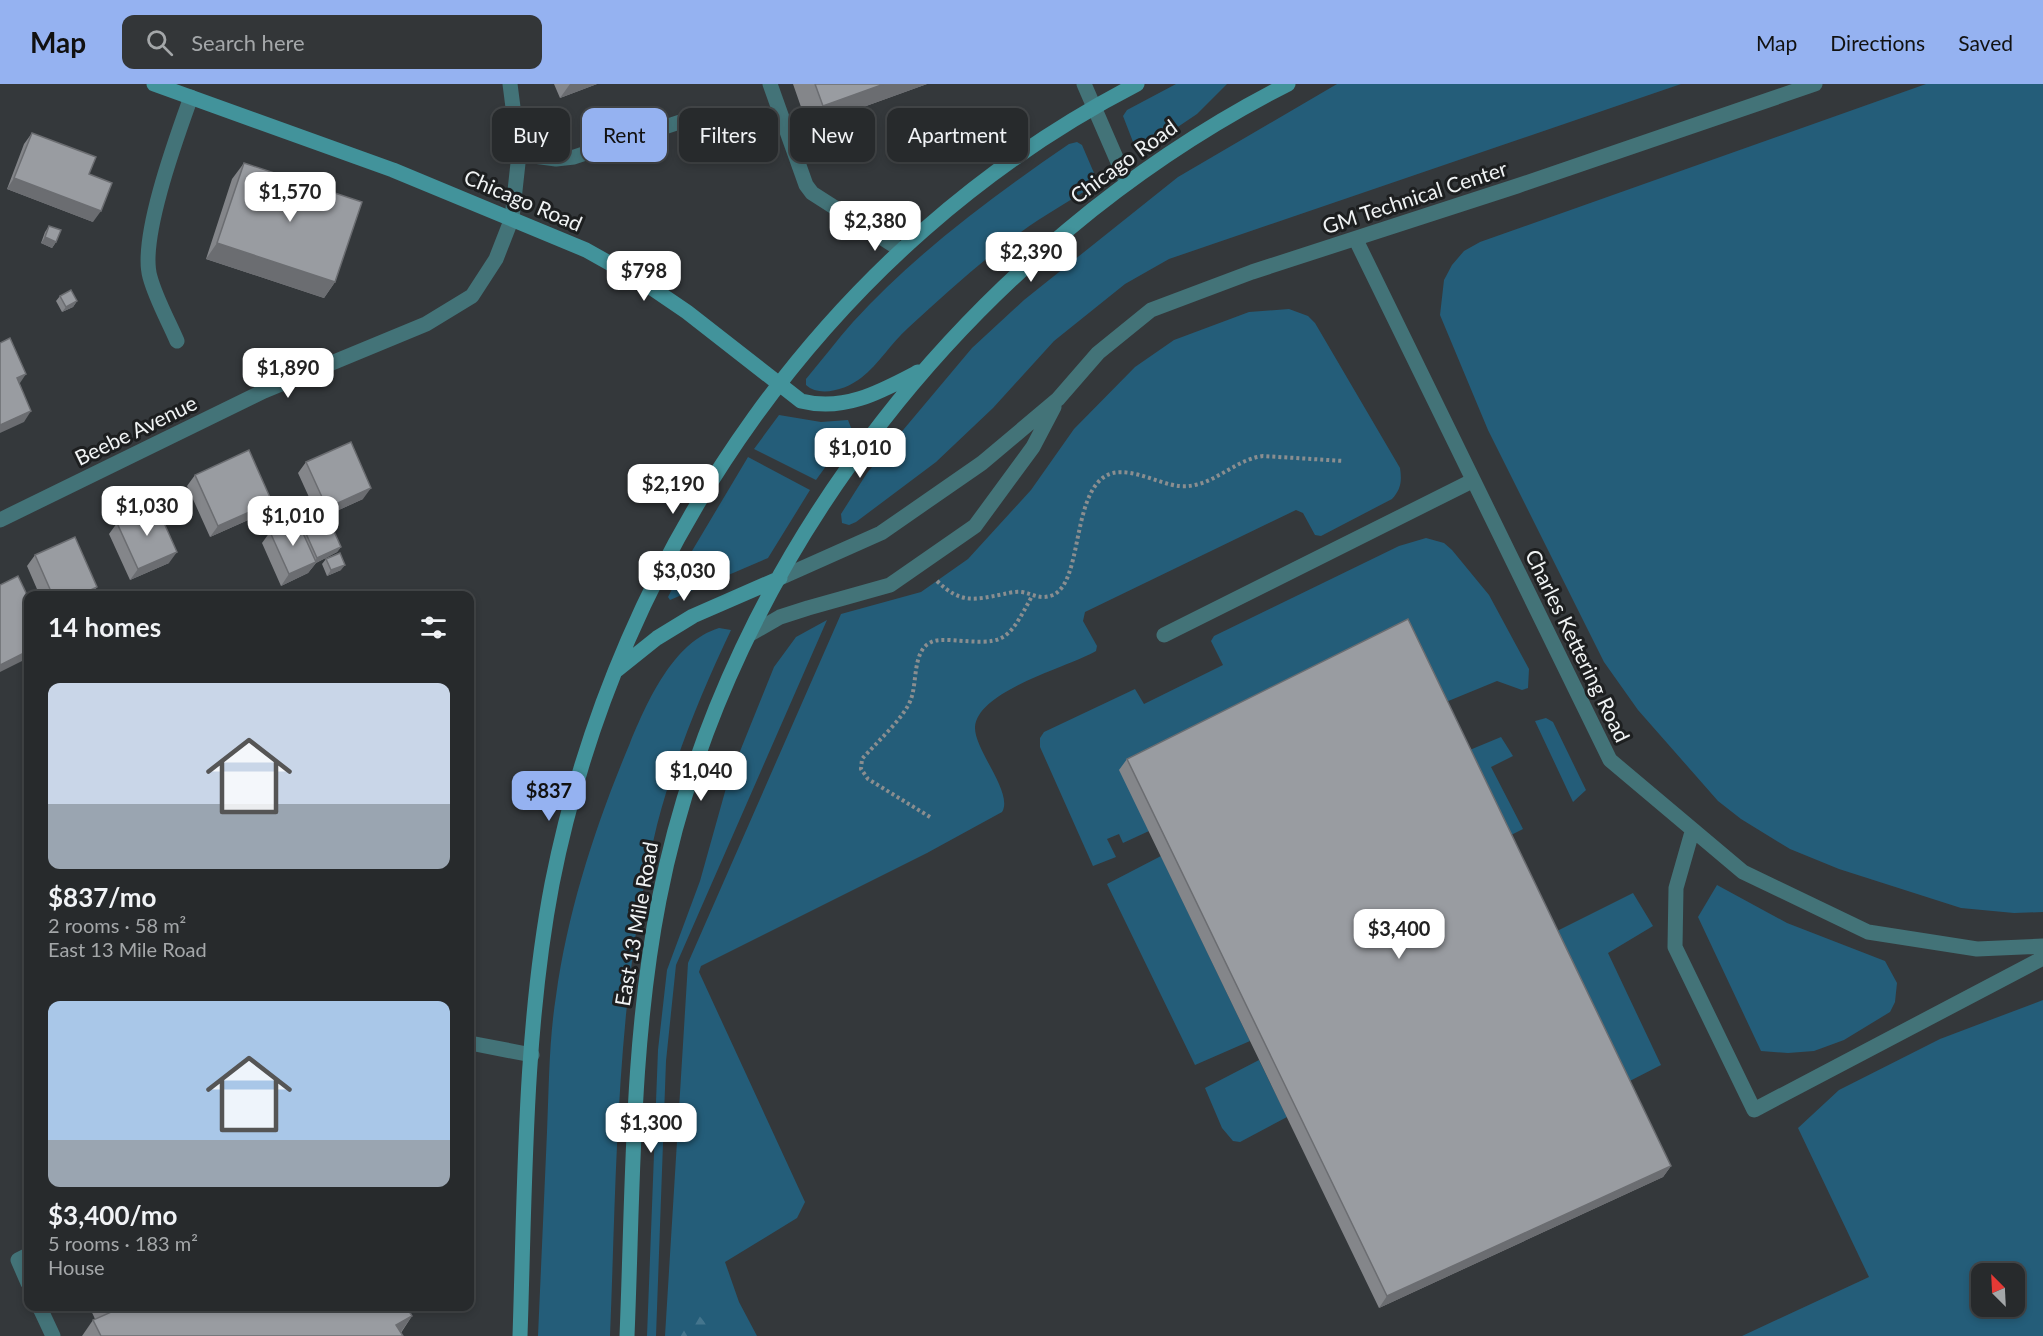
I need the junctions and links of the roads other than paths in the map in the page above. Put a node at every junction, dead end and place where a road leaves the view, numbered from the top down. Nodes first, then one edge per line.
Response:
1 (154, 84) edge
2 (510, 84) edge
3 (770, 84) edge
4 (1084, 84) edge
5 (1137, 84) edge
6 (1288, 84) edge
7 (1815, 84) edge
8 (191, 97) junction
9 (513, 108) edge
10 (1093, 108) junction
11 (679, 122) edge
12 (570, 157) edge
13 (518, 162) edge
14 (1127, 183) junction
15 (512, 218) junction
16 (1356, 240) junction
17 (901, 250) junction
18 (177, 341) dead end
19 (924, 370) junction
20 (777, 383) junction
21 (1058, 399) junction
22 (1472, 481) junction
23 (0, 520) edge
24 (780, 578) junction
25 (752, 633) junction
26 (1164, 635) dead end
27 (615, 672) junction
28 (1692, 832) junction
29 (2043, 946) edge
30 (2043, 958) edge
31 (474, 1044) edge
32 (532, 1055) junction
33 (24, 1257) edge
34 (24, 1274) edge
35 (41, 1311) edge
36 (53, 1336) edge
37 (520, 1336) edge
38 (627, 1336) edge

1 - 8 main road, Chicago Road
2 - 9 street, Beebe Avenue
3 - 17 street
4 - 10 street
5 - 10 main road
6 - 14 main road, Chicago Road
7 - 16 street, GM Technical Center
8 - 15 main road, Chicago Road
8 - 18 street
10 - 14 street
10 - 17 main road
11 - 12 street
13 - 15 street, Beebe Avenue
14 - 19 main road, Chicago Road
15 - 20 main road, Chicago Road
15 - 23 street, Beebe Avenue
16 - 21 street, GM Technical Center
16 - 22 street, Charles Kettering Road
17 - 20 main road
19 - 20 main road, Chicago Road
19 - 24 main road, East 13 Mile Road
20 - 27 main road
21 - 24 street, GM Technical Center
21 - 25 street, GM Technical Center
22 - 26 street
22 - 28 street, Charles Kettering Road
24 - 25 main road, East 13 Mile Road
24 - 27 main road
25 - 38 main road, East 13 Mile Road
27 - 32 main road
28 - 29 street, Charles Kettering Road
28 - 30 street
31 - 32 street
32 - 37 main road
33 - 34 street
35 - 36 street

